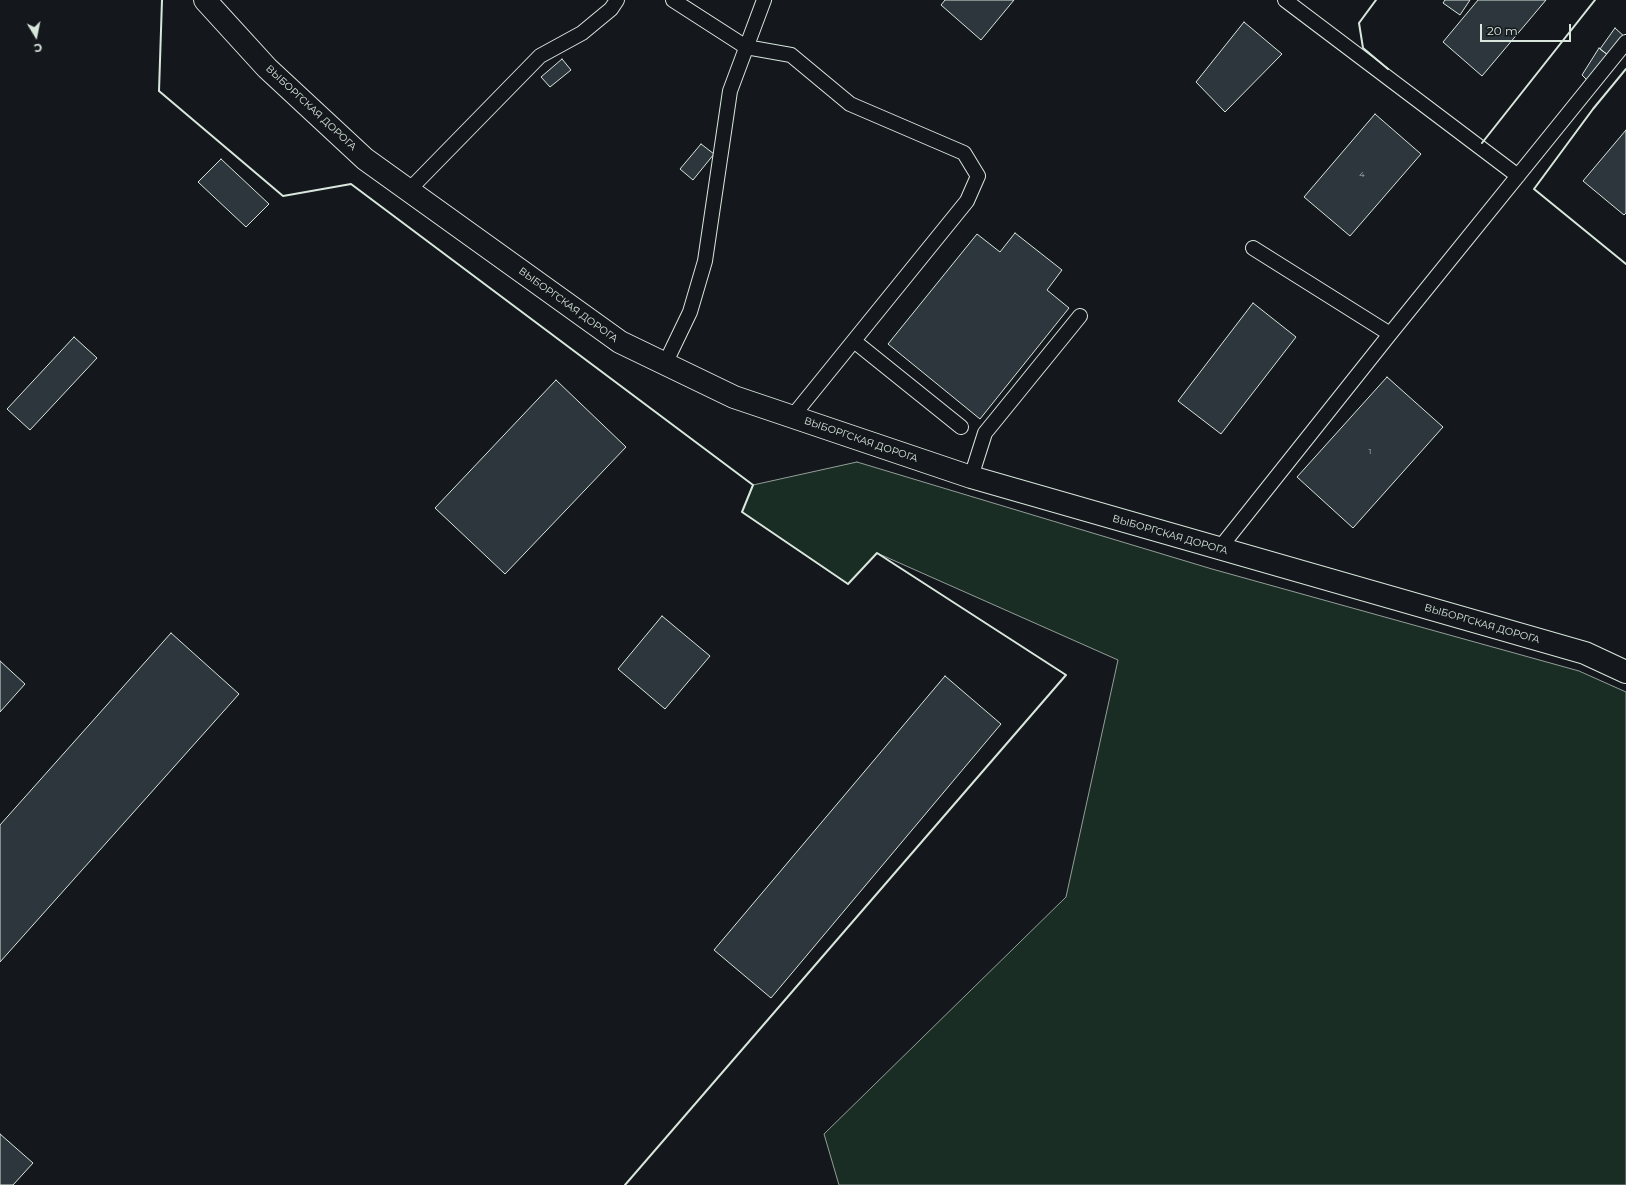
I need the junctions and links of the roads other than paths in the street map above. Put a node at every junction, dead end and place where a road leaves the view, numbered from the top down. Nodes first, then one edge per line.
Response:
1 (205, 0) edge
2 (617, 0) edge
3 (673, 0) edge
4 (764, 0) edge
5 (1285, 0) edge
6 (1626, 42) edge
7 (746, 47) junction
8 (1518, 176) junction
9 (409, 190) junction
10 (1253, 248) dead end
11 (1080, 316) dead end
12 (1390, 334) junction
13 (854, 341) junction
14 (665, 364) junction
15 (792, 417) junction
16 (961, 427) dead end
17 (971, 477) junction
18 (1219, 550) junction
19 (1626, 672) edge

1 - 9 street, ВЫБОРГСКАЯ ДОРОГА
2 - 9 lane
3 - 7 lane
4 - 7 lane
5 - 8 lane
6 - 8 lane
7 - 13 lane
7 - 14 lane
8 - 12 lane
9 - 14 street, ВЫБОРГСКАЯ ДОРОГА
10 - 12 lane
11 - 17 lane
12 - 18 lane
13 - 15 lane
13 - 16 lane
14 - 15 street, ВЫБОРГСКАЯ ДОРОГА
15 - 17 street, ВЫБОРГСКАЯ ДОРОГА
17 - 18 street, ВЫБОРГСКАЯ ДОРОГА
18 - 19 street, ВЫБОРГСКАЯ ДОРОГА

